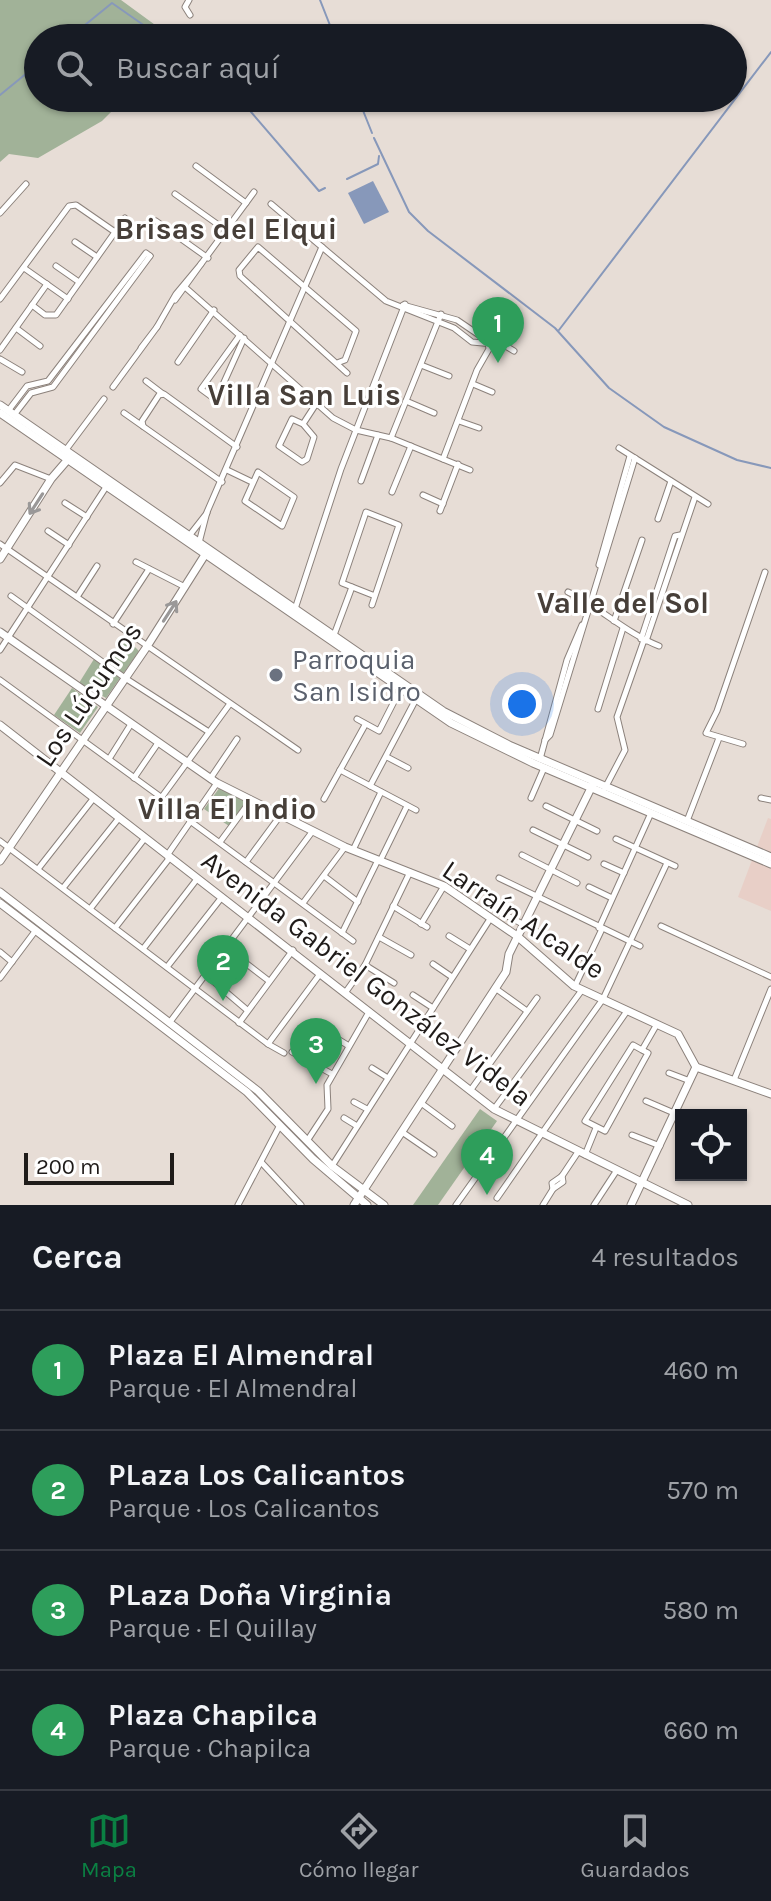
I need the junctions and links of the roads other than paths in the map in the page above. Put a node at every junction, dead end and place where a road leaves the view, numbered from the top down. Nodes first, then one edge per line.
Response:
1 (189, 0) edge
2 (190, 15) dead end
3 (196, 166) dead end
4 (26, 184) dead end
5 (254, 192) dead end
6 (175, 194) dead end
7 (246, 203) junction
8 (271, 204) dead end
9 (0, 213) edge
10 (125, 218) dead end
11 (156, 221) dead end
12 (227, 231) junction
13 (115, 232) junction
14 (75, 242) dead end
15 (322, 247) junction
16 (97, 257) junction
17 (208, 258) junction
18 (201, 264) junction
19 (56, 266) dead end
20 (24, 268) junction
21 (79, 282) junction
22 (47, 284) junction
23 (304, 286) junction
24 (186, 288) junction
25 (118, 295) junction
26 (0, 299) edge
27 (68, 299) junction
28 (175, 300) junction
29 (32, 305) junction
30 (402, 307) junction
31 (214, 310) junction
32 (441, 314) junction
33 (289, 322) junction
34 (438, 323) junction
35 (16, 328) junction
36 (92, 330) junction
37 (487, 335) junction
38 (499, 335) dead end
39 (242, 336) junction
40 (489, 344) junction
41 (40, 346) dead end
42 (0, 350) edge
43 (514, 351) dead end
44 (0, 359) edge
45 (178, 362) dead end
46 (337, 363) junction
47 (273, 365) junction
48 (421, 365) junction
49 (59, 366) junction
50 (65, 371) junction
51 (22, 372) dead end
52 (347, 373) dead end
53 (449, 376) dead end
54 (146, 381) dead end
55 (473, 384) junction
56 (113, 387) dead end
57 (492, 392) dead end
58 (164, 394) junction
59 (104, 399) dead end
60 (406, 401) junction
61 (316, 404) junction
62 (5, 411) edge
63 (124, 413) dead end
64 (434, 413) dead end
65 (459, 421) junction
66 (303, 424) junction
67 (143, 426) junction
68 (479, 428) dead end
69 (356, 430) junction
70 (378, 435) junction
71 (391, 438) junction
72 (411, 446) junction
73 (237, 447) junction
74 (619, 448) dead end
75 (66, 455) junction
76 (633, 457) junction
77 (443, 459) junction
78 (458, 464) junction
79 (227, 470) junction
80 (470, 470) dead end
81 (51, 479) junction
82 (361, 481) dead end
83 (671, 481) junction
84 (222, 482) junction
85 (252, 482) junction
86 (0, 483) edge
87 (106, 487) junction
88 (392, 492) dead end
89 (423, 495) dead end
90 (695, 497) junction
91 (65, 503) dead end
92 (443, 504) junction
93 (708, 504) dead end
94 (440, 511) dead end
95 (207, 512) junction
96 (87, 517) junction
97 (658, 519) dead end
98 (48, 531) dead end
99 (187, 539) junction
100 (642, 540) dead end
101 (199, 543) junction
102 (69, 545) junction
103 (3, 547) edge
104 (207, 553) junction
105 (0, 559) edge
106 (136, 562) dead end
107 (97, 566) dead end
108 (149, 569) junction
109 (765, 572) dead end
110 (48, 577) junction
111 (185, 587) junction
112 (352, 587) junction
113 (568, 592) dead end
114 (11, 596) dead end
115 (375, 596) junction
116 (77, 597) junction
117 (589, 602) junction
118 (372, 605) dead end
119 (28, 608) junction
120 (295, 609) junction
121 (614, 621) junction
122 (113, 624) junction
123 (623, 628) junction
124 (0, 632) edge
125 (334, 636) junction
126 (9, 637) junction
127 (644, 640) junction
128 (659, 646) dead end
129 (146, 648) junction
130 (0, 650) edge
131 (125, 678) junction
132 (0, 680) edge
133 (400, 690) junction
134 (415, 701) junction
135 (229, 705) junction
136 (106, 706) junction
137 (598, 709) dead end
138 (357, 719) dead end
139 (131, 724) junction
140 (0, 725) edge
141 (365, 725) junction
142 (209, 732) junction
143 (719, 738) junction
144 (237, 739) dead end
145 (82, 741) junction
146 (158, 743) junction
147 (743, 744) dead end
148 (298, 750) dead end
149 (387, 757) junction
150 (109, 759) junction
151 (540, 759) junction
152 (186, 762) junction
153 (408, 768) dead end
154 (544, 768) junction
155 (340, 770) junction
156 (60, 774) junction
157 (134, 778) junction
158 (214, 781) junction
159 (593, 785) junction
160 (370, 786) junction
161 (604, 790) junction
162 (381, 792) junction
163 (161, 798) junction
164 (531, 798) dead end
165 (761, 798) dead end
166 (93, 799) junction
167 (324, 799) dead end
168 (251, 800) junction
169 (771, 800) edge
170 (407, 806) junction
171 (546, 806) dead end
172 (416, 810) dead end
173 (651, 813) junction
174 (280, 816) junction
175 (119, 818) junction
176 (191, 820) junction
177 (575, 821) junction
178 (687, 821) junction
179 (533, 830) dead end
180 (597, 831) dead end
181 (312, 832) junction
182 (145, 837) junction
183 (616, 839) dead end
184 (0, 841) edge
185 (220, 842) junction
186 (563, 845) junction
187 (9, 848) junction
188 (349, 848) junction
189 (636, 848) junction
190 (168, 854) junction
191 (522, 855) dead end
192 (588, 857) dead end
193 (771, 857) edge
194 (0, 861) edge
195 (379, 861) junction
196 (246, 862) junction
197 (667, 863) junction
198 (604, 864) dead end
199 (771, 864) edge
200 (675, 866) dead end
201 (38, 869) junction
202 (551, 870) junction
203 (410, 872) junction
204 (624, 873) junction
205 (324, 876) junction
206 (198, 878) junction
207 (499, 878) dead end
208 (275, 883) junction
209 (577, 883) dead end
210 (444, 886) junction
211 (589, 887) dead end
212 (63, 888) junction
213 (0, 892) edge
214 (223, 896) junction
215 (537, 898) junction
216 (612, 898) junction
217 (0, 903) edge
218 (303, 903) junction
219 (358, 903) junction
220 (393, 906) junction
221 (90, 909) junction
222 (494, 909) dead end
223 (250, 918) junction
224 (490, 919) junction
225 (523, 923) junction
226 (661, 926) dead end
227 (115, 928) junction
228 (600, 928) junction
229 (36, 930) junction
230 (342, 933) junction
231 (449, 936) dead end
232 (517, 936) junction
233 (379, 937) junction
234 (549, 938) dead end
235 (353, 941) dead end
236 (630, 942) junction
237 (640, 946) dead end
238 (226, 948) junction
239 (559, 948) dead end
240 (143, 949) junction
241 (470, 949) junction
242 (293, 950) junction
243 (0, 952) edge
244 (411, 955) dead end
245 (588, 960) junction
246 (12, 962) junction
247 (433, 964) dead end
248 (365, 965) junction
249 (167, 967) junction
250 (321, 973) junction
251 (206, 975) junction
252 (452, 977) junction
253 (771, 977) edge
254 (0, 978) edge
255 (269, 981) junction
256 (394, 983) dead end
257 (494, 988) junction
258 (578, 988) junction
259 (195, 989) junction
260 (771, 989) edge
261 (345, 993) junction
262 (413, 995) dead end
263 (537, 998) dead end
264 (603, 999) junction
265 (433, 1008) junction
266 (247, 1010) junction
267 (628, 1010) junction
268 (527, 1011) junction
269 (369, 1012) junction
270 (170, 1022) junction
271 (239, 1023) junction
272 (657, 1023) junction
273 (318, 1027) dead end
274 (268, 1044) junction
275 (410, 1044) junction
276 (349, 1046) junction
277 (642, 1050) junction
278 (292, 1052) dead end
279 (284, 1053) dead end
280 (696, 1067) junction
281 (372, 1068) dead end
282 (441, 1068) junction
283 (669, 1073) dead end
284 (332, 1074) junction
285 (388, 1078) junction
286 (734, 1080) junction
287 (690, 1081) junction
288 (470, 1091) junction
289 (770, 1091) edge
290 (646, 1101) dead end
291 (354, 1102) dead end
292 (419, 1102) junction
293 (367, 1109) junction
294 (494, 1109) junction
295 (677, 1109) edge
296 (675, 1114) joint
297 (344, 1118) dead end
298 (516, 1122) junction
299 (280, 1124) junction
300 (357, 1126) junction
301 (452, 1126) dead end
302 (596, 1128) junction
303 (401, 1130) junction
304 (540, 1134) junction
305 (632, 1135) dead end
306 (307, 1141) junction
307 (660, 1146) junction
308 (581, 1153) junction
309 (434, 1154) dead end
310 (261, 1162) junction
311 (332, 1166) junction
312 (617, 1170) junction
313 (642, 1182) junction
314 (361, 1189) junction
315 (241, 1197) junction
316 (497, 1198) dead end
317 (356, 1202) edge
318 (238, 1205) edge
319 (249, 1205) edge
320 (301, 1205) edge
321 (367, 1205) edge
322 (384, 1205) edge
323 (456, 1205) edge
324 (543, 1205) edge
325 (594, 1205) edge
326 (631, 1205) edge
327 (688, 1205) edge

1 - 2 street
3 - 7 street
4 - 9 street
5 - 7 street
6 - 12 street
7 - 12 street
8 - 15 street
10 - 13 street
11 - 17 street
12 - 17 street
13 - 16 street
13 - 20 street
14 - 16 street
15 - 23 street
15 - 30 street
16 - 21 street
17 - 18 street
18 - 24 street
18 - 28 street
19 - 21 street
20 - 22 street
20 - 26 street
21 - 27 street
22 - 27 street
22 - 29 street
23 - 33 street
23 - 33 street
23 - 46 street
24 - 28 street
24 - 31 street
25 - 25 street
25 - 36 street
27 - 29 street
28 - 56 street
29 - 35 street
30 - 32 street
30 - 34 street
30 - 69 street
31 - 39 street
31 - 45 street
32 - 34 street
32 - 37 street
33 - 46 street
33 - 47 street
34 - 40 street
34 - 48 street
35 - 41 street
35 - 42 street
36 - 49 street
36 - 50 street
37 - 38 street
37 - 40 street
39 - 39 street
39 - 47 street
40 - 43 street
40 - 55 street
44 - 51 street
46 - 52 street
47 - 61 street
47 - 73 street
48 - 53 street
48 - 60 street
49 - 50 street
49 - 62 street
50 - 62 street
54 - 58 street
55 - 57 street
55 - 65 street
58 - 67 street
58 - 73 street
59 - 75 street
60 - 64 street
60 - 71 street
61 - 66 street
61 - 69 street
62 - 75 main road
62 - 75 main road
63 - 67 street
65 - 68 street
65 - 77 street
66 - 66 street
67 - 84 street
69 - 70 street
69 - 120 street
70 - 71 street
70 - 82 street
71 - 72 street
72 - 77 street
72 - 88 street
73 - 79 street
74 - 76 street
75 - 81 main road
75 - 87 main road
75 - 99 main road
76 - 83 street
76 - 117 street
77 - 78 street
78 - 80 street
78 - 92 street
79 - 84 street
79 - 85 street
81 - 86 street
81 -> 103 main road
83 - 90 street
83 - 97 street
84 - 95 street
85 - 85 street
87 - 96 street
87 - 99 main road
89 - 92 street
90 - 93 street
90 - 127 street
91 - 96 street
92 - 94 street
95 - 99 street
95 - 101 street
96 - 102 street
98 - 102 street
99 - 101 main road
99 - 104 main road
100 - 121 street
101 - 104 main road
102 - 110 street
103 - 105 main road
103 - 110 street
104 - 111 main road, Los Lúcumos
104 - 120 main road
104 - 133 main road
106 - 108 street
107 - 116 street
108 - 111 street
108 - 122 street
109 - 143 street
110 - 116 street
110 - 119 street
129 -> 111 main road, Los Lúcumos
112 - 115 street
112 - 115 street
112 - 125 street
113 - 117 street
114 - 119 street
115 - 118 street
116 - 122 street
117 - 121 street
117 - 151 street
119 - 126 street
119 - 131 street
120 - 125 main road
121 - 123 street
122 - 129 street
123 - 127 street
123 - 137 street
124 - 126 main road, Larraín Alcalde
125 - 151 main road
126 - 130 street
126 - 136 main road, Larraín Alcalde
127 - 128 street
127 - 161 street
129 - 131 main road, Los Lúcumos
129 - 135 street
131 - 136 main road, Los Lúcumos
131 - 142 street
132 - 145 street
133 - 134 main road
133 - 141 street
134 - 149 street
134 - 154 main road
135 - 142 street
135 - 148 street
136 - 139 main road, Larraín Alcalde
136 - 145 main road, Los Lúcumos
138 - 141 street
139 - 146 main road, Larraín Alcalde
139 - 150 street
140 - 156 main road, Avenida Gabriel González Videla
141 - 155 street
142 - 152 street
143 - 147 street
143 - 178 street
144 - 158 street
145 - 150 street
145 - 156 main road, Los Lúcumos
146 - 152 main road, Larraín Alcalde
146 - 157 street
149 - 153 street
149 - 160 street
150 - 157 street
151 - 159 main road
152 - 158 main road, Larraín Alcalde
152 - 163 street
154 - 159 main road
154 - 164 street
155 - 160 street
155 - 167 street
156 - 166 main road, Avenida Gabriel González Videla
156 - 187 main road, Los Lúcumos
157 - 163 street
158 - 168 main road, Larraín Alcalde
158 - 176 street
159 - 161 main road
159 - 177 main road
160 - 162 street
161 - 173 main road
161 - 178 main road
162 - 170 street
162 - 188 street
163 - 176 street
165 - 169 street
166 - 175 main road, Avenida Gabriel González Videla
166 - 201 street
168 - 174 main road, Larraín Alcalde
168 - 185 street
170 - 172 street
170 - 195 street
171 - 177 street
173 - 189 street
173 - 199 main road
174 - 181 main road, Larraín Alcalde
174 - 196 street
175 - 182 main road, Avenida Gabriel González Videla
175 - 212 street
176 - 185 street
176 - 190 street
177 - 180 street
177 - 186 main road
178 - 193 main road
179 - 186 street
181 - 188 main road, Larraín Alcalde
181 - 208 street
182 - 190 main road, Avenida Gabriel González Videla
182 - 221 street
183 - 189 street
184 - 187 street
185 - 196 street
186 - 192 street
186 - 202 main road
187 - 194 main road, Los Lúcumos
187 - 201 street
188 - 195 main road, Larraín Alcalde
188 - 205 street
189 - 197 street
189 - 204 street
190 - 206 main road, Avenida Gabriel González Videla
190 - 227 street
191 - 202 street
195 - 203 main road, Larraín Alcalde
195 - 219 street
196 - 208 street
197 - 200 street
197 - 236 street
198 - 204 street
201 - 212 street
202 - 209 street
202 - 215 main road
203 - 210 main road, Larraín Alcalde
203 - 220 street
204 - 216 street
205 - 218 street
205 - 219 street
206 - 214 main road, Avenida Gabriel González Videla
206 - 240 street
207 - 215 street
208 - 218 street
208 - 223 street
210 - 220 street
210 - 224 main road, Larraín Alcalde
211 - 216 street
212 - 221 street
213 - 270 main road
214 - 223 main road, Avenida Gabriel González Videla
214 - 249 street
215 - 225 main road
215 - 228 street
216 - 228 street
217 - 229 main road
218 - 230 street
219 - 230 street
220 - 233 street
221 - 227 street
222 - 225 street
223 - 238 street
223 - 242 main road, Avenida Gabriel González Videla
224 - 232 main road, Larraín Alcalde
224 - 241 street
225 - 232 main road
225 - 234 street
226 - 253 street
227 - 240 street
228 - 236 street
228 - 245 street
229 - 246 street
229 - 299 main road
230 - 235 street
231 - 241 street
232 - 257 main road
232 - 258 main road, Larraín Alcalde
233 - 244 street
233 - 248 street
236 - 237 street
236 - 264 street
238 - 251 street
238 - 255 street
239 - 245 street
240 - 249 street
241 - 252 street
242 - 250 main road, Avenida Gabriel González Videla
242 - 255 street
243 - 246 street
245 - 258 street
246 - 254 street
247 - 252 street
248 - 256 street
248 - 261 street
249 - 259 street
250 - 261 main road, Avenida Gabriel González Videla
250 - 274 street
251 - 259 street
251 - 266 street
252 - 265 street
255 - 266 street
257 - 268 street
257 - 282 main road
258 - 264 main road, Larraín Alcalde
258 - 294 street
259 - 270 street
259 - 271 street
260 - 286 street
261 - 269 main road, Avenida Gabriel González Videla
262 - 265 street
263 - 268 street
264 - 267 main road, Larraín Alcalde
264 - 298 street
265 - 275 street
266 - 271 street
267 - 272 main road, Larraín Alcalde
267 - 304 street
268 - 288 street
269 - 275 main road, Avenida Gabriel González Videla
269 - 276 street
270 - 306 main road
271 - 274 street
272 - 277 street
272 - 280 main road, Larraín Alcalde
273 - 276 street
274 - 279 street
275 - 282 main road, Avenida Gabriel González Videla
275 - 285 street
276 - 284 street
277 - 302 street
277 - 302 street
278 - 284 street
280 - 286 main road
280 - 287 main road
281 - 285 street
282 - 288 main road, Avenida Gabriel González Videla
282 - 292 main road
283 - 287 street
284 - 306 street
285 - 293 street
286 - 289 main road
287 - 295 main road
288 - 294 main road, Avenida Gabriel González Videla
290 - 296 street
291 - 293 street
292 - 301 street
292 - 303 main road
293 - 300 street
294 - 298 main road, Avenida Gabriel González Videla
296 - 307 main road
297 - 300 street
298 - 304 main road, Avenida Gabriel González Videla
298 - 323 street
299 - 310 street
299 - 317 main road
300 - 311 street
302 - 308 street
303 - 309 street
303 - 314 main road
304 - 308 main road, Avenida Gabriel González Videla
304 - 316 street
305 - 307 street
306 - 311 main road
307 - 313 main road
308 - 312 main road, Avenida Gabriel González Videla
308 - 324 street
310 - 315 street
310 - 320 street
311 - 314 main road
312 - 313 main road, Avenida Gabriel González Videla
312 - 325 street
313 - 326 main road
313 - 327 main road, Avenida Gabriel González Videla
314 - 317 main road
314 - 322 main road
315 - 318 street
315 - 319 street
317 - 321 main road

